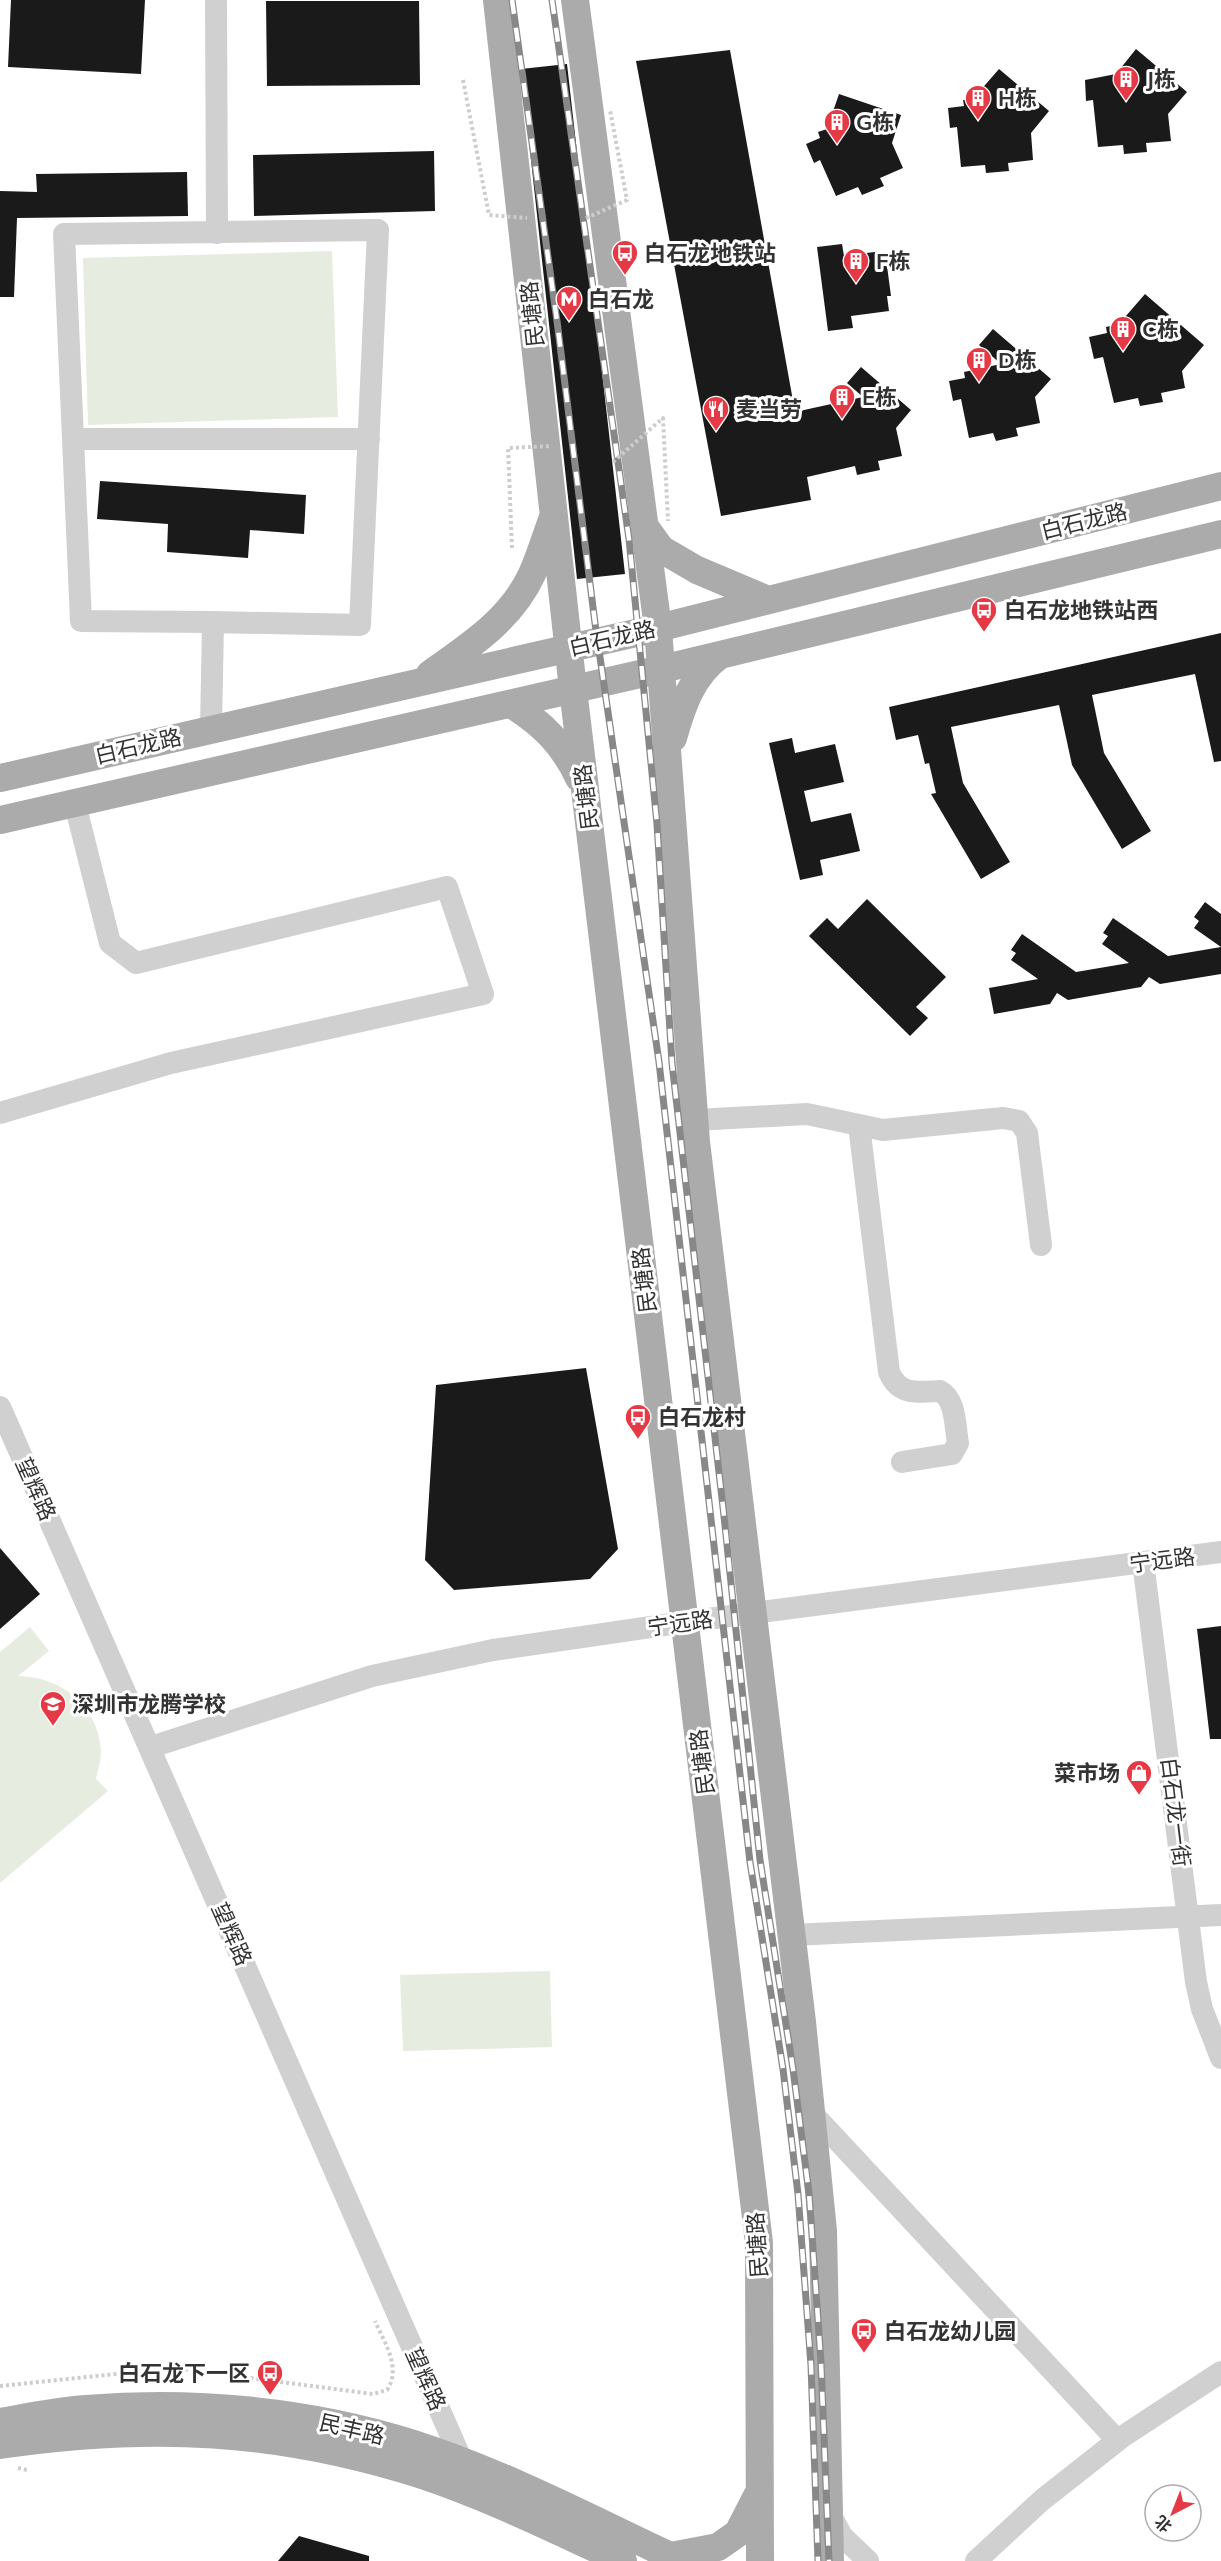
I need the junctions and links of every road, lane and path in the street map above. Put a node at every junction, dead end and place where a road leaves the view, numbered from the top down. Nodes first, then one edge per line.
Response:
1 (216, 0) edge
2 (497, 0) edge
3 (575, 0) edge
4 (463, 80) dead end
5 (610, 110) dead end
6 (527, 218) dead end
7 (586, 218) dead end
8 (217, 233) junction
9 (73, 439) junction
10 (369, 439) junction
11 (552, 446) dead end
12 (613, 462) dead end
13 (1221, 486) edge
14 (555, 513) junction
15 (657, 524) junction
16 (1221, 534) edge
17 (512, 548) dead end
18 (768, 600) junction
19 (213, 622) junction
20 (658, 628) junction
21 (570, 647) junction
22 (720, 655) junction
23 (662, 669) junction
24 (418, 682) junction
25 (573, 689) junction
26 (511, 704) junction
27 (211, 729) junction
28 (668, 754) junction
29 (0, 778) edge
30 (586, 795) junction
31 (75, 804) junction
32 (0, 820) edge
33 (0, 1113) edge
34 (695, 1120) junction
35 (859, 1125) junction
36 (1041, 1245) dead end
37 (0, 1407) edge
38 (902, 1462) dead end
39 (1221, 1552) edge
40 (1143, 1562) junction
41 (753, 1613) junction
42 (685, 1622) junction
43 (150, 1747) junction
44 (1221, 1915) edge
45 (1190, 1916) junction
46 (792, 1935) junction
47 (1221, 2058) edge
48 (811, 2112) junction
49 (1221, 2372) edge
50 (0, 2386) edge
51 (387, 2390) dead end
52 (0, 2422) edge
53 (1117, 2440) junction
54 (0, 2445) edge
55 (462, 2461) junction
56 (762, 2467) junction
57 (829, 2512) junction
58 (676, 2559) edge
59 (623, 2561) edge
60 (760, 2561) edge
61 (830, 2561) edge
62 (868, 2561) edge
63 (975, 2561) edge

1 - 8 street
2 - 14 main road, 民塘路
3 - 15 main road
4 - 6 path, bridge
5 - 7 path, bridge
8 - 9 street
8 - 10 street
9 - 10 street
9 - 19 street
10 - 19 street
11 - 17 path, bridge
12 - 15 path, bridge
13 - 18 main road, 白石龙路
14 - 21 main road, 民塘路
14 - 24 main road
15 - 18 main road
15 - 20 main road
16 - 22 main road, 白石龙路
18 - 20 main road, 白石龙路
19 - 27 street
20 - 21 main road, 白石龙路
20 - 23 main road
21 - 24 main road, 白石龙路
21 - 25 main road, 民塘路
22 - 23 main road, 白石龙路
22 - 28 main road
23 - 25 main road, 白石龙路
23 - 28 main road
24 - 27 main road, 白石龙路
25 - 26 main road, 白石龙路
25 - 30 main road, 民塘路
26 - 30 main road
26 - 31 main road, 白石龙路
27 - 29 main road, 白石龙路
28 - 34 main road
30 - 42 main road, 民塘路
31 - 32 main road, 白石龙路
31 - 33 street
34 - 35 street
34 - 41 main road
35 - 36 street
35 - 38 street
37 - 43 street, 望辉路
39 - 40 street, 宁远路
40 - 41 street, 宁远路
40 - 45 street, 白石龙一街
41 - 42 street, 宁远路
41 - 46 main road
42 - 43 street, 宁远路
42 - 56 main road, 民塘路
43 - 55 street, 望辉路
44 - 45 street
45 - 46 street
45 - 47 street, 白石龙一街
46 - 48 main road
48 - 53 street
48 - 57 main road
49 - 53 street
50 - 51 path
52 - 55 main road, 民丰路
53 - 63 street
54 - 59 main road, 民丰路
55 - 58 main road, 民丰路
56 - 58 main road
56 - 60 main road, 民塘路
57 - 61 main road
57 - 62 street

